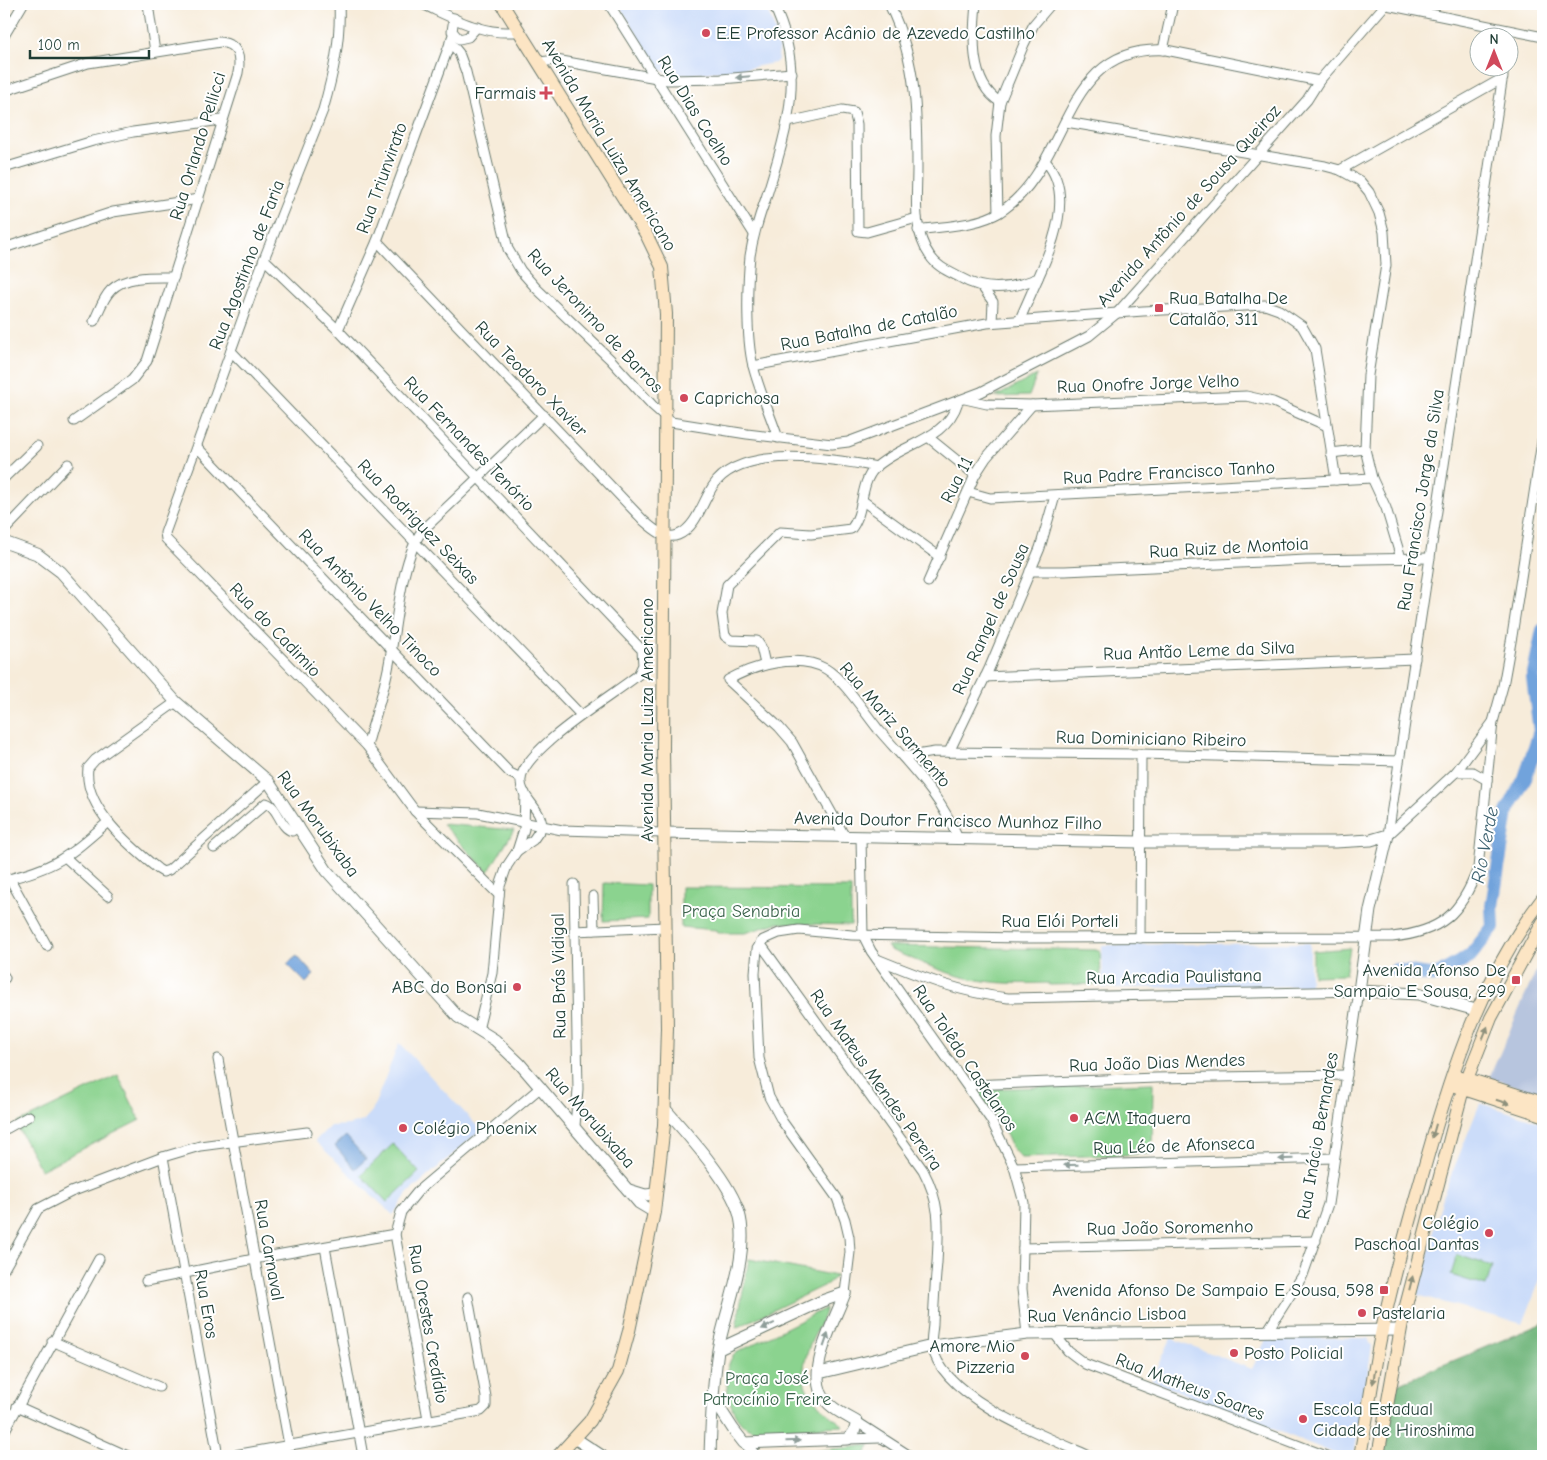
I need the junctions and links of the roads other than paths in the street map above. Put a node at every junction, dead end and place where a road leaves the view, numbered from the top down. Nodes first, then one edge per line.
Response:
1 (23, 4) edge
2 (148, 4) edge
3 (339, 4) edge
4 (422, 4) edge
5 (502, 4) edge
6 (609, 4) edge
7 (773, 4) edge
8 (889, 4) edge
9 (976, 4) edge
10 (1051, 4) edge
11 (1174, 4) edge
12 (1384, 4) edge
13 (454, 18) junction
14 (477, 27) junction
15 (1485, 28) edge
16 (520, 31) junction
17 (1520, 35) edge
18 (4, 36) edge
19 (1543, 38) edge
20 (452, 39) junction
21 (1163, 50) junction
22 (156, 52) junction
23 (540, 62) junction
24 (792, 73) junction
25 (1503, 78) joint
26 (656, 79) junction
27 (1319, 81) junction
28 (4, 90) edge
29 (1000, 102) junction
30 (222, 120) junction
31 (788, 122) junction
32 (1066, 122) junction
33 (1258, 154) junction
34 (1046, 162) junction
35 (4, 168) edge
36 (1340, 170) junction
37 (199, 199) junction
38 (998, 213) junction
39 (917, 218) junction
40 (918, 230) junction
41 (754, 234) junction
42 (377, 241) junction
43 (4, 248) edge
44 (264, 259) junction
45 (174, 277) junction
46 (1038, 278) junction
47 (983, 288) junction
48 (1117, 313) junction
49 (1020, 319) junction
50 (94, 321) dead end
51 (992, 322) junction
52 (338, 330) junction
53 (231, 352) junction
54 (753, 366) junction
55 (961, 400) junction
56 (1032, 404) junction
57 (544, 415) junction
58 (667, 418) junction
59 (74, 421) dead end
60 (1326, 426) junction
61 (1543, 435) edge
62 (928, 437) junction
63 (778, 438) junction
64 (37, 446) dead end
65 (197, 447) junction
66 (1365, 449) junction
67 (1331, 453) junction
68 (68, 464) dead end
69 (877, 467) junction
70 (975, 475) junction
71 (478, 476) junction
72 (4, 478) edge
73 (1372, 478) junction
74 (1336, 480) junction
75 (968, 492) junction
76 (1055, 496) junction
77 (863, 501) junction
78 (4, 531) edge
79 (165, 533) joint
80 (665, 536) junction
81 (4, 542) edge
82 (415, 542) junction
83 (940, 557) junction
84 (1402, 558) junction
85 (1430, 558) junction
86 (1030, 571) junction
87 (928, 582) dead end
88 (391, 649) junction
89 (1415, 659) junction
90 (765, 664) junction
91 (985, 676) junction
92 (176, 702) junction
93 (581, 715) junction
94 (1493, 722) junction
95 (367, 746) junction
96 (949, 752) junction
97 (1141, 754) junction
98 (903, 757) junction
99 (1399, 761) junction
100 (1456, 772) junction
101 (521, 778) junction
102 (1487, 780) junction
103 (268, 781) junction
104 (525, 793) junction
105 (415, 811) junction
106 (108, 822) junction
107 (526, 822) junction
108 (299, 826) junction
109 (542, 827) junction
110 (664, 833) junction
111 (1388, 836) junction
112 (844, 837) junction
113 (861, 837) junction
114 (958, 839) junction
115 (1140, 842) junction
116 (214, 848) dead end
117 (517, 851) junction
118 (66, 858) junction
119 (7, 880) edge
120 (574, 884) dead end
121 (498, 895) junction
122 (108, 896) dead end
123 (593, 896) dead end
124 (1543, 898) edge
125 (1527, 919) junction
126 (1541, 925) edge
127 (666, 927) junction
128 (594, 930) junction
129 (574, 931) junction
130 (863, 935) junction
131 (1365, 937) junction
132 (1140, 938) junction
133 (760, 944) junction
134 (47, 946) dead end
135 (877, 959) junction
136 (1359, 991) junction
137 (1476, 1010) junction
138 (478, 1030) junction
139 (218, 1060) dead end
140 (1347, 1075) junction
141 (1450, 1079) junction
142 (1465, 1084) junction
143 (967, 1085) junction
144 (541, 1087) junction
145 (1543, 1103) edge
146 (665, 1109) junction
147 (1543, 1115) edge
148 (28, 1116) dead end
149 (664, 1125) junction
150 (575, 1126) junction
151 (680, 1127) junction
152 (4, 1130) edge
153 (307, 1132) dead end
154 (232, 1140) junction
155 (163, 1157) junction
156 (1334, 1158) junction
157 (1014, 1167) junction
158 (629, 1190) junction
159 (656, 1194) junction
160 (654, 1212) junction
161 (396, 1234) junction
162 (1316, 1241) junction
163 (325, 1247) junction
164 (1023, 1248) junction
165 (254, 1258) junction
166 (99, 1259) dead end
167 (4, 1269) edge
168 (184, 1273) junction
169 (146, 1281) dead end
170 (844, 1293) junction
171 (468, 1297) dead end
172 (1382, 1329) junction
173 (1268, 1330) junction
174 (1400, 1330) junction
175 (1054, 1333) junction
176 (1026, 1334) junction
177 (52, 1341) junction
178 (932, 1346) junction
179 (718, 1349) junction
180 (818, 1373) junction
181 (159, 1387) dead end
182 (713, 1398) junction
183 (17, 1406) junction
184 (428, 1419) junction
185 (857, 1422) junction
186 (733, 1429) junction
187 (4, 1432) edge
188 (359, 1434) junction
189 (711, 1435) junction
190 (880, 1438) junction
191 (576, 1439) junction
192 (848, 1439) junction
193 (744, 1443) junction
194 (289, 1446) junction
195 (128, 1456) edge
196 (218, 1456) edge
197 (229, 1456) edge
198 (364, 1456) edge
199 (558, 1456) edge
200 (602, 1456) edge
201 (710, 1456) edge
202 (758, 1456) edge
203 (910, 1456) edge
204 (1090, 1456) edge
205 (1326, 1456) edge
206 (1360, 1456) edge
207 (1378, 1456) edge

1 - 18 street
2 - 22 street
3 - 44 street, Rua Agostinho de Faria
4 - 13 street
5 - 16 main road, Avenida Maria Luiza Americano
6 - 26 street, Rua Dias Coelho
7 - 24 street
8 - 39 street
9 - 29 street
10 - 29 street
11 - 21 street
12 - 15 street
12 - 27 street, Avenida Antônio de Sousa Queiroz
13 - 14 street
13 - 20 street, Rua Triunvirato
14 - 16 street
14 - 20 street
16 - 23 main road, Avenida Maria Luiza Americano
17 - 19 street
20 - 42 street, Rua Triunvirato
20 - 58 street, Rua Jeronimo de Barros
21 - 27 street
21 - 32 street
22 - 28 street, Rua Orlando Pellicci
22 - 30 street, Rua Orlando Pellicci
23 - 26 street
23 - 58 main road, Avenida Maria Luiza Americano
24 -> 26 street
24 - 31 street
25 - 36 street
25 - 85 street, Rua Francisco Jorge da Silva
26 - 41 street, Rua Dias Coelho
27 - 33 street, Avenida Antônio de Sousa Queiroz
29 - 38 street
30 - 35 street
30 - 37 street, Rua Orlando Pellicci
31 - 39 street
31 - 41 street
32 - 33 street
32 - 34 street
33 - 36 street
33 - 48 street, Avenida Antônio de Sousa Queiroz
34 - 38 street
34 - 46 street
36 - 66 street
37 - 43 street
37 - 45 street, Rua Orlando Pellicci
38 - 40 street
39 - 40 street
40 - 47 street
41 - 54 street
42 - 52 street, Rua Triunvirato
42 - 57 street, Rua Teodoro Xavier
44 - 52 street, Rua Fernandes Tenório
44 - 53 street, Rua Agostinho de Faria
45 - 50 street
45 - 59 street, Rua Orlando Pellicci
46 - 47 street
46 - 49 street
47 - 51 street
48 - 49 street, Rua Batalha de Catalão
48 - 55 street, Avenida Antônio de Sousa Queiroz
48 - 60 street, Rua Batalha de Catalão
49 - 51 street, Rua Batalha de Catalão
51 - 54 street, Rua Batalha de Catalão
52 - 71 street, Rua Fernandes Tenório
53 - 65 street, Rua Agostinho de Faria
53 - 82 street, Rua Rodriguez Seixas
54 - 63 street
55 - 56 street, Rua Onofre Jorge Velho
55 - 62 street
55 - 63 street, Avenida Antônio de Sousa Queiroz
56 - 60 street, Rua Onofre Jorge Velho
56 - 70 street, Rua 11
57 - 71 street
57 - 80 street, Rua Teodoro Xavier
58 - 63 street, Avenida Antônio de Sousa Queiroz
58 - 80 main road, Avenida Maria Luiza Americano
60 - 67 street, Rua Batalha de Catalão
61 - 94 street
62 - 69 street
62 - 70 street
64 - 72 street
65 - 79 street, Rua Agostinho de Faria
65 - 88 street, Rua Antônio Velho Tinoco
66 - 67 street
66 - 73 street
67 - 74 street, Rua Batalha de Catalão
68 - 78 street
69 - 77 street
69 - 80 street
70 - 75 street, Rua 11
71 - 82 street
71 - 93 street, Rua Fernandes Tenório
73 - 74 street, Rua Padre Francisco Tanho
73 - 84 street
74 - 76 street, Rua Padre Francisco Tanho
75 - 76 street, Rua Padre Francisco Tanho
75 - 83 street, Rua 11
76 - 86 street, Rua Rangel de Sousa
77 - 83 street
77 - 90 street
79 - 95 street, Rua do Cadimio
80 - 110 main road, Avenida Maria Luiza Americano
81 - 92 street, Rua Morubixaba
82 - 88 street
82 - 93 street, Rua Rodriguez Seixas
83 - 87 street, Rua 11
84 - 85 street, Rua Ruiz de Montoia
84 - 86 street, Rua Ruiz de Montoia
85 - 89 street, Rua Francisco Jorge da Silva
86 - 91 street, Rua Rangel de Sousa
88 - 95 street
88 - 101 street, Rua Antônio Velho Tinoco
89 - 91 street, Rua Antão Leme da Silva
89 - 99 street, Rua Francisco Jorge da Silva
90 - 98 street, Rua Mariz Sarmento
90 - 112 street, Rua Mariz Sarmento
91 - 96 street, Rua Rangel de Sousa
92 - 103 street, Rua Morubixaba
92 - 106 street
93 - 101 street
94 - 100 street
94 - 102 street, Rua Elói Porteli
95 - 105 street, Rua do Cadimio
96 - 97 street, Rua Dominiciano Ribeiro
96 - 98 street, Rua Dominiciano Ribeiro
97 - 99 street, Rua Dominiciano Ribeiro
97 - 115 street
98 - 114 street, Rua Mariz Sarmento
99 - 111 street, Rua Francisco Jorge da Silva
100 - 102 street
100 - 111 street
101 - 104 street
102 - 131 street, Rua Elói Porteli
103 - 106 street
103 - 108 street, Rua Morubixaba
104 - 107 street
104 - 109 street
105 - 107 street, Avenida Doutor Francisco Munhoz Filho
105 - 121 street, Rua do Cadimio
106 - 118 street
107 - 109 street, Avenida Doutor Francisco Munhoz Filho
107 - 117 street
108 - 116 street
108 - 138 street, Rua Morubixaba
109 - 110 street, Avenida Doutor Francisco Munhoz Filho
109 - 117 street
110 - 112 street, Avenida Doutor Francisco Munhoz Filho
110 - 127 main road, Avenida Maria Luiza Americano
111 - 115 street, Avenida Doutor Francisco Munhoz Filho
111 - 131 street, Rua Francisco Jorge da Silva
112 - 113 street, Avenida Doutor Francisco Munhoz Filho
113 - 114 street, Avenida Doutor Francisco Munhoz Filho
113 - 130 street, Rua Tolêdo Castelanos
114 - 115 street, Avenida Doutor Francisco Munhoz Filho
115 - 132 street
117 - 121 street
118 - 119 street
118 - 122 street
119 - 134 street
120 - 129 street, Rua Brás Vidigal
121 - 138 street
123 - 128 street
124 - 125 main road
125 - 126 main road
125 - 137 main road
142 -> 126 main road
127 - 128 street
127 - 146 main road, Avenida Maria Luiza Americano
128 - 129 street
129 - 150 street, Rua Brás Vidigal
130 - 132 street, Rua Elói Porteli
130 - 133 street, Rua Elói Porteli
130 - 135 street, Rua Tolêdo Castelanos
131 - 132 street, Rua Elói Porteli
131 - 136 street, Rua Inácio Bernardes
133 - 170 street
133 - 178 street, Rua Mateus Mendes Pereira
135 - 136 street, Rua Arcadia Paulistana
135 - 143 street, Rua Tolêdo Castelanos
136 - 137 street, Rua Arcadia Paulistana
136 - 140 street, Rua Inácio Bernardes
137 - 141 main road
138 - 144 street, Rua Morubixaba
139 - 154 street, Rua Carnaval
140 - 143 street, Rua João Dias Mendes
140 - 156 street, Rua Inácio Bernardes
141 - 142 main road
141 -> 172 main road
142 - 145 main road
142 -> 147 main road
174 -> 142 main road
143 - 157 street, Rua Tolêdo Castelanos
144 - 150 street, Rua Morubixaba
144 - 161 street
146 - 149 main road, Avenida Maria Luiza Americano
146 - 151 street
148 - 152 street
149 - 151 street
149 - 159 main road, Avenida Maria Luiza Americano
150 - 158 street, Rua Morubixaba
151 - 179 street
153 - 154 street
154 - 155 street
154 - 165 street, Rua Carnaval
155 - 167 street
155 - 168 street, Rua Eros
156 -> 157 street, Rua Léo de Afonseca
156 - 162 street, Rua Inácio Bernardes
157 - 164 street, Rua Tolêdo Castelanos
158 - 159 street, Rua Morubixaba
158 - 160 street, Rua Morubixaba
159 - 160 main road, Avenida Maria Luiza Americano
160 - 191 main road, Avenida Maria Luiza Americano
161 - 163 street
161 - 184 street, Rua Orestes Credídio
162 - 164 street, Rua João Soromenho
162 - 173 street, Rua Inácio Bernardes
163 - 165 street
163 - 188 street
164 - 176 street, Rua Tolêdo Castelanos
165 - 168 street
165 - 194 street, Rua Carnaval
166 - 177 street
168 - 169 street
168 - 196 street, Rua Eros
170 -> 179 street
180 -> 170 street
171 - 184 street
172 - 173 street, Rua Venâncio Lisboa
172 - 174 street, Rua Venâncio Lisboa
172 -> 206 main road
173 - 175 street, Rua Venâncio Lisboa
174 - 207 main road
175 - 176 street, Rua Venâncio Lisboa
175 - 205 street, Rua Matheus Soares
176 - 178 street, Rua Venâncio Lisboa
177 - 181 street
177 - 183 street
178 - 180 street, Rua Venâncio Lisboa
178 - 204 street
179 - 182 street
180 - 185 street
182 - 186 street
182 - 189 street
183 - 187 street
183 - 195 street
184 - 188 street
185 - 190 street
185 - 192 street
186 - 189 street
186 - 193 street
188 - 194 street
188 - 198 street
189 - 201 street
190 - 192 street
190 - 203 street
191 - 199 main road, Avenida Maria Luiza Americano
191 - 200 street
193 -> 192 street
193 - 202 street
194 - 197 street

